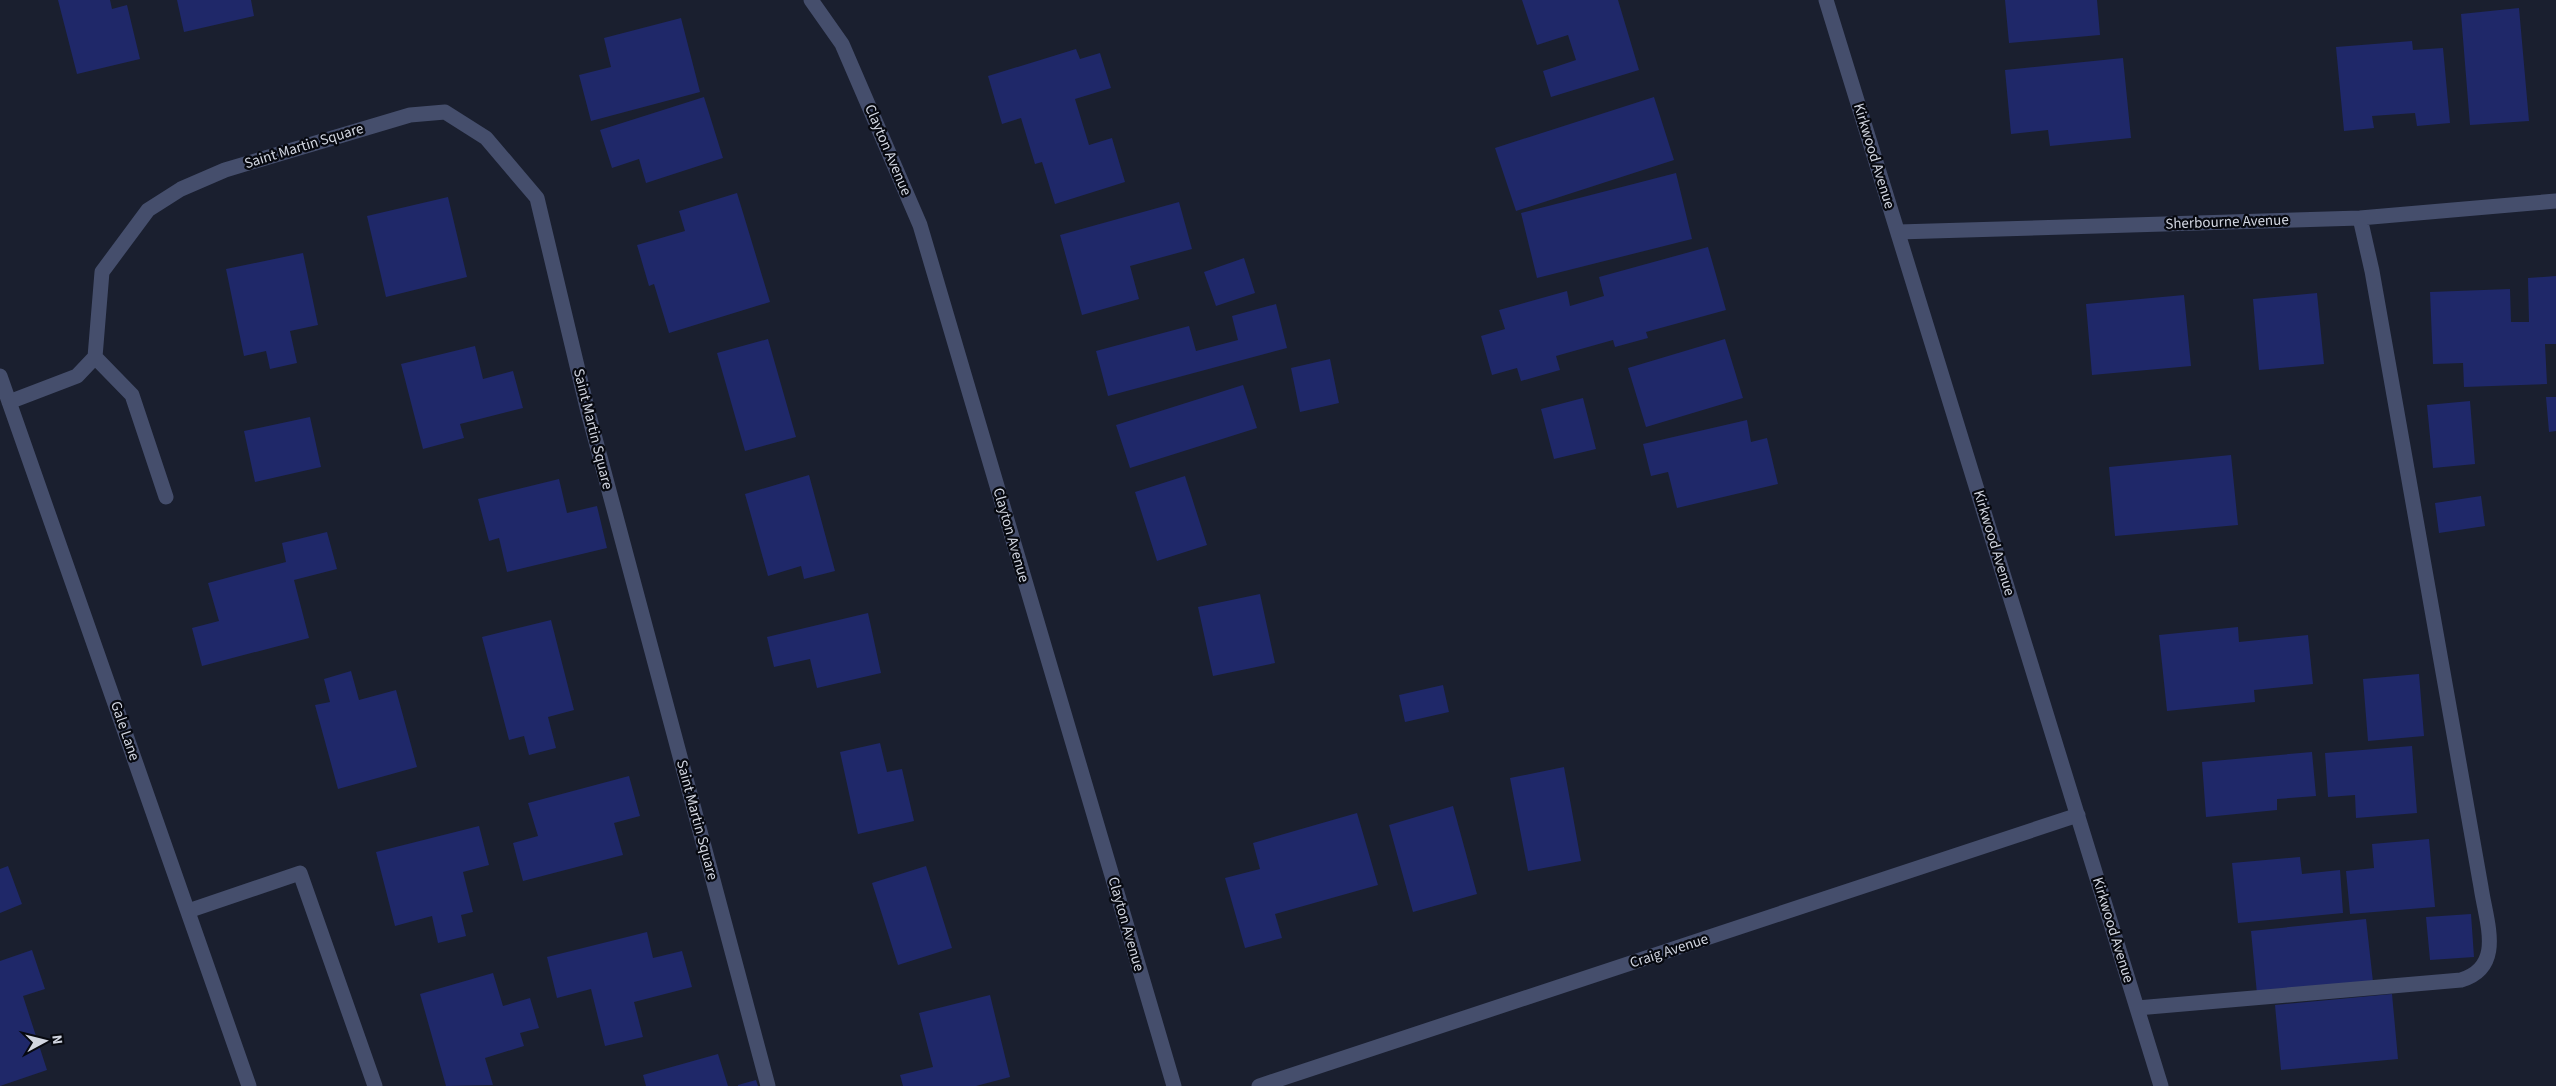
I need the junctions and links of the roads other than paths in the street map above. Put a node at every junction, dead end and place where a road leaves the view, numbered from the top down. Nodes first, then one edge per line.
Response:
1 (811, 0) edge
2 (1826, 0) edge
3 (2556, 201) edge
4 (2360, 218) junction
5 (1898, 232) junction
6 (94, 357) junction
7 (0, 376) edge
8 (9, 402) junction
9 (166, 497) dead end
10 (2078, 815) junction
11 (188, 912) junction
12 (2137, 1008) junction
13 (250, 1086) edge
14 (375, 1086) edge
15 (768, 1086) edge
16 (1174, 1086) edge
17 (1259, 1086) edge
18 (2161, 1086) edge

1 - 16 street, Clayton Avenue
2 - 5 street, Kirkwood Avenue
3 - 4 street, Sherbourne Avenue
4 - 5 street, Sherbourne Avenue
4 - 12 street
5 - 10 street, Kirkwood Avenue
6 - 8 street
6 - 9 street
6 - 15 street, Saint Martin Square
7 - 8 street, Gale Lane
8 - 11 street, Gale Lane
10 - 12 street, Kirkwood Avenue
10 - 17 street, Craig Avenue
11 - 13 street, Gale Lane
11 - 14 street
12 - 18 street, Kirkwood Avenue

